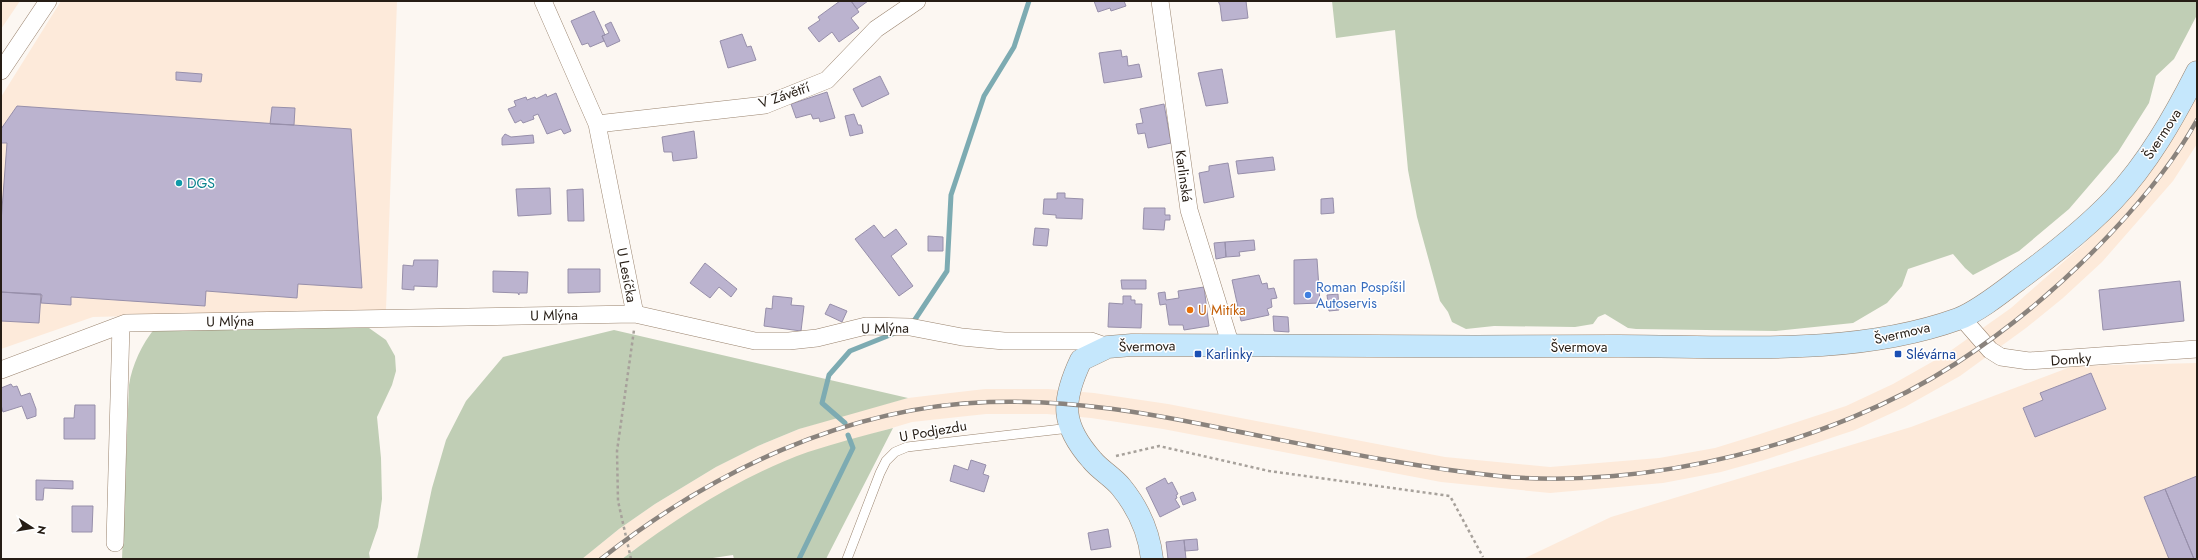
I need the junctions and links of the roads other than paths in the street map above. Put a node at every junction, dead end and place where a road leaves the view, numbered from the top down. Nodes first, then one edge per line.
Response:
1 (48, 1) edge
2 (543, 1) edge
3 (917, 1) edge
4 (1160, 1) edge
5 (1, 71) edge
6 (2197, 72) edge
7 (597, 124) junction
8 (635, 314) junction
9 (1962, 318) junction
10 (121, 325) junction
11 (1231, 346) junction
12 (1108, 347) junction
13 (2197, 349) edge
14 (1, 370) edge
15 (1070, 428) junction
16 (115, 543) dead end
17 (847, 559) edge
18 (1152, 559) edge

1 - 5 street
2 - 7 street, U Lesíčka
3 - 7 street, V Závětří
4 - 11 street, Karlinská
6 - 9 street, Švermova
7 - 8 street, U Lesíčka
8 - 10 street, U Mlýna
8 - 12 street, U Mlýna
9 - 11 street, Švermova
9 - 13 street, Domky
10 - 14 street, U Mlýna
10 - 16 street
11 - 12 street, Švermova
12 - 15 street, Švermova
15 - 17 lane, U Podjezdu
15 - 18 street, Švermova

